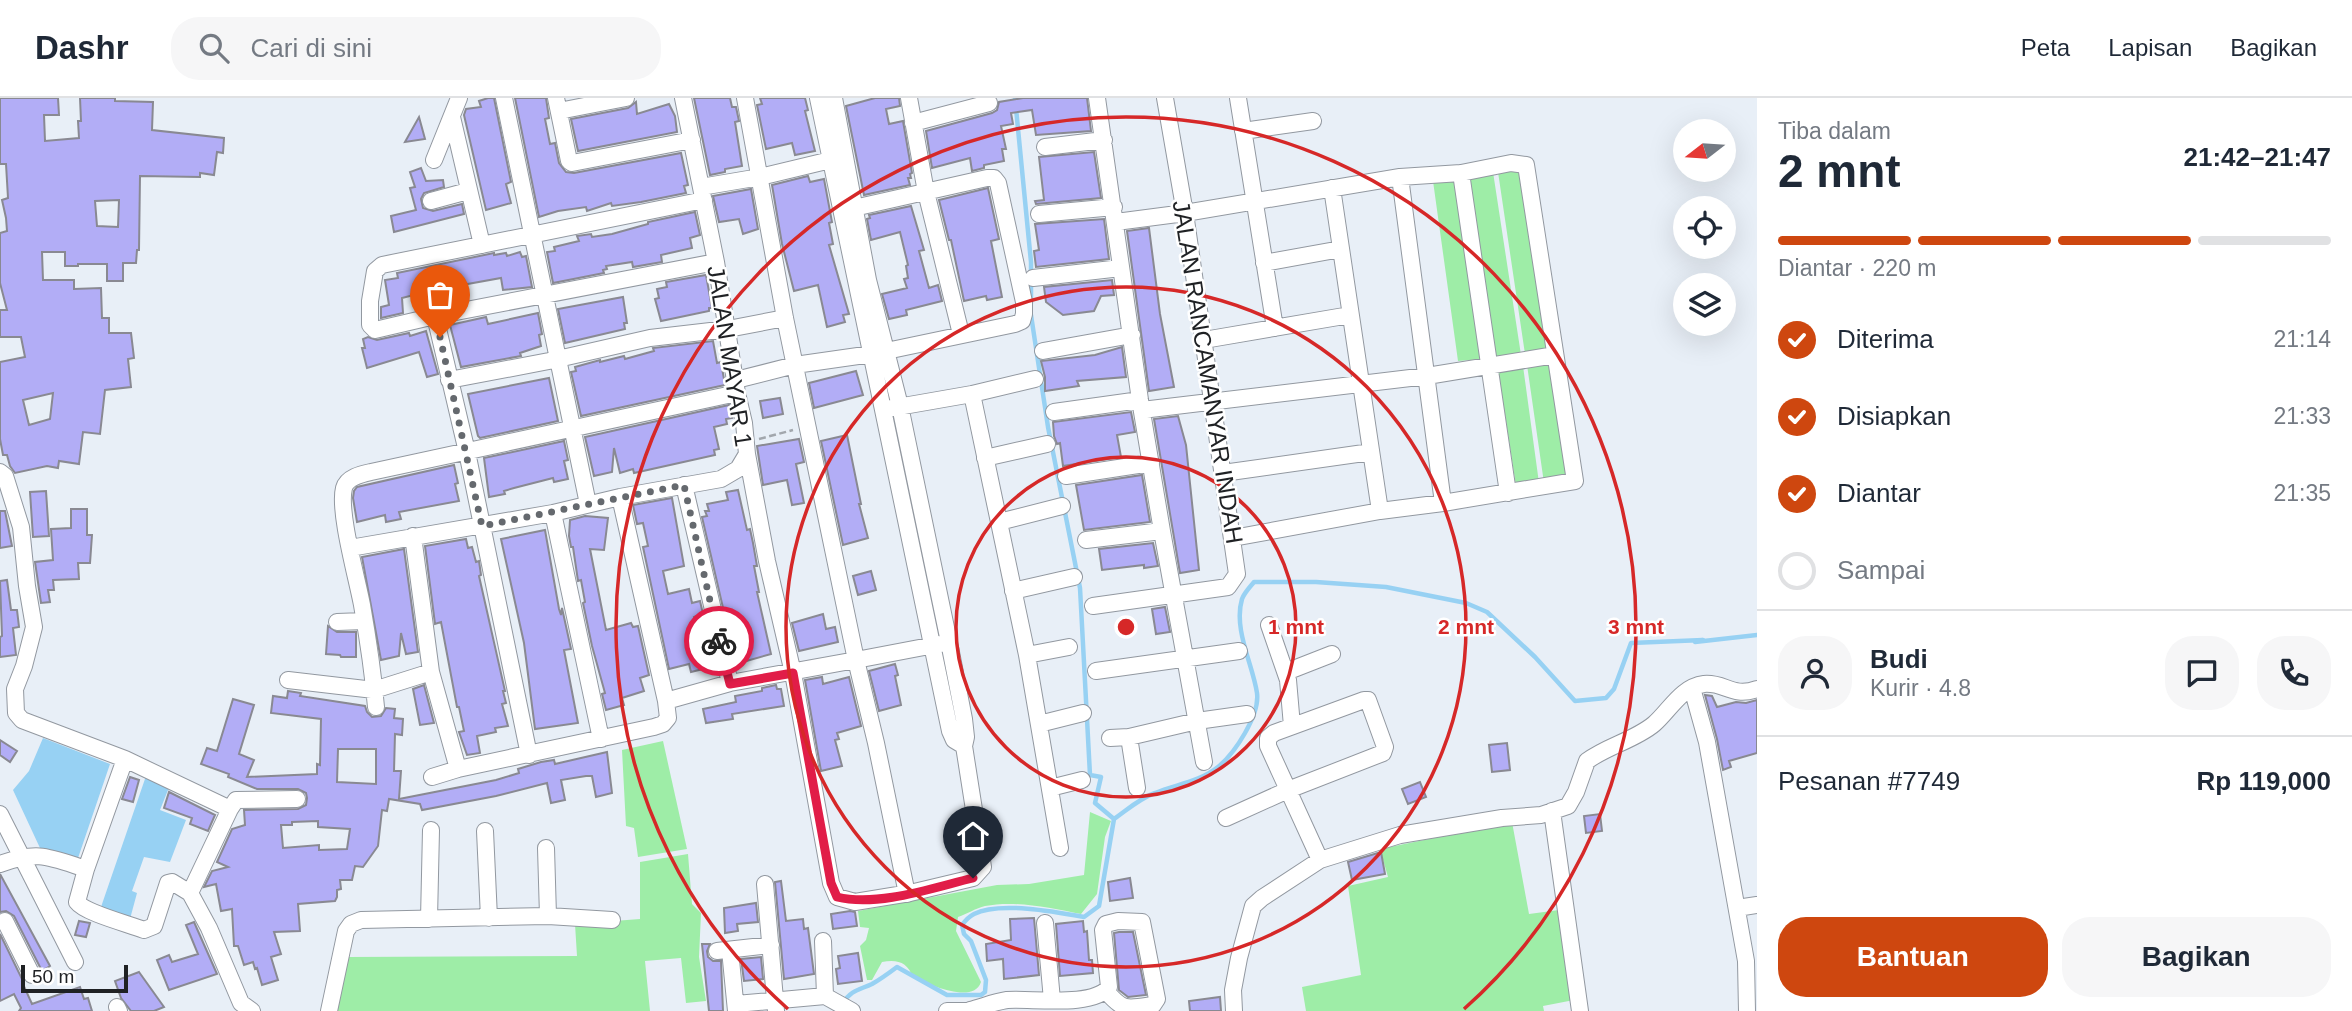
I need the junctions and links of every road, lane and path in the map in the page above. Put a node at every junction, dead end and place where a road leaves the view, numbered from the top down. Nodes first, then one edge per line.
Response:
1 (459, 98) edge
2 (504, 98) edge
3 (683, 98) edge
4 (745, 98) edge
5 (818, 98) edge
6 (834, 98) edge
7 (909, 98) edge
8 (1097, 98) edge
9 (1164, 98) edge
10 (1238, 98) edge
11 (615, 99) edge
12 (989, 103) dead end
13 (557, 104) edge
14 (452, 117) junction
15 (1313, 121) dead end
16 (913, 122) junction
17 (1243, 131) junction
18 (692, 140) junction
19 (1104, 140) junction
20 (1045, 147) dead end
21 (837, 158) junction
22 (434, 160) dead end
23 (1461, 173) junction
24 (760, 177) junction
25 (1400, 177) junction
26 (1332, 188) junction
27 (468, 191) junction
28 (926, 192) junction
29 (703, 193) junction
30 (431, 201) dead end
31 (1254, 201) junction
32 (848, 210) junction
33 (1185, 213) junction
34 (1039, 214) dead end
35 (1115, 214) junction
36 (533, 235) junction
37 (482, 245) junction
38 (1341, 249) junction
39 (716, 262) junction
40 (1264, 263) junction
41 (1121, 268) junction
42 (1033, 278) dead end
43 (545, 296) junction
44 (1350, 315) junction
45 (435, 316) junction
46 (785, 318) junction
47 (1275, 328) junction
48 (728, 329) junction
49 (961, 334) junction
50 (1132, 335) junction
51 (1204, 340) junction
52 (1043, 351) dead end
53 (880, 352) junction
54 (1556, 355) junction
55 (558, 358) junction
56 (795, 365) junction
57 (1490, 365) junction
58 (1427, 376) junction
59 (1035, 379) dead end
60 (449, 380) junction
61 (1361, 385) junction
62 (737, 386) junction
63 (972, 394) junction
64 (1213, 403) junction
65 (1141, 405) junction
66 (901, 406) junction
67 (883, 410) junction
68 (1054, 412) dead end
69 (807, 426) junction
70 (571, 429) junction
71 (1047, 444) dead end
72 (746, 448) junction
73 (467, 452) junction
74 (1371, 452) junction
75 (985, 458) junction
76 (1152, 463) junction
77 (0, 472) edge
78 (1223, 473) junction
79 (1066, 476) dead end
80 (684, 485) junction
81 (1508, 493) junction
82 (620, 497) junction
83 (1443, 503) junction
84 (588, 504) junction
85 (1062, 506) dead end
86 (1380, 511) junction
87 (553, 513) junction
88 (999, 522) junction
89 (482, 526) junction
90 (1161, 531) junction
91 (413, 536) junction
92 (1233, 538) junction
93 (1086, 540) dead end
94 (351, 548) junction
95 (1074, 577) dead end
96 (1013, 591) junction
97 (1172, 594) junction
98 (1093, 606) dead end
99 (364, 621) junction
100 (337, 622) dead end
101 (1269, 625) dead end
102 (949, 642) junction
103 (932, 646) junction
104 (1069, 647) dead end
105 (1239, 651) dead end
106 (1332, 654) dead end
107 (1027, 655) junction
108 (856, 660) junction
109 (1185, 660) junction
110 (1096, 671) dead end
111 (431, 672) junction
112 (1286, 672) junction
113 (793, 673) junction
114 (288, 680) dead end
115 (730, 684) junction
116 (1692, 688) junction
117 (374, 690) junction
118 (1757, 690) edge
119 (666, 701) junction
120 (376, 707) dead end
121 (1083, 713) dead end
122 (1247, 714) dead end
123 (8, 716) edge
124 (1197, 721) junction
125 (1039, 723) junction
126 (1292, 726) junction
127 (1129, 737) junction
128 (1110, 738) dead end
129 (601, 739) junction
130 (964, 746) junction
131 (529, 755) junction
132 (125, 759) junction
133 (1205, 762) dead end
134 (458, 769) junction
135 (432, 777) dead end
136 (1082, 780) dead end
137 (1050, 788) junction
138 (1137, 788) dead end
139 (1288, 790) junction
140 (297, 799) dead end
141 (230, 809) junction
142 (1552, 811) junction
143 (0, 814) edge
144 (1226, 817) dead end
145 (431, 830) dead end
146 (485, 831) dead end
147 (546, 848) dead end
148 (1060, 848) dead end
149 (23, 856) junction
150 (1320, 860) junction
151 (0, 864) edge
152 (86, 869) junction
153 (765, 884) dead end
154 (190, 893) junction
155 (907, 894) junction
156 (1757, 905) edge
157 (1737, 908) junction
158 (548, 916) junction
159 (2, 918) edge
160 (489, 918) junction
161 (429, 919) junction
162 (612, 920) dead end
163 (1045, 923) dead end
164 (823, 942) dead end
165 (771, 945) junction
166 (1752, 960) edge
167 (75, 962) dead end
168 (32, 975) dead end
169 (1106, 991) junction
170 (830, 998) junction
171 (1052, 1000) junction
172 (806, 1005) edge
173 (776, 1006) edge
174 (242, 1008) edge
175 (736, 1008) edge
176 (970, 1010) edge
177 (329, 1011) edge
178 (852, 1011) edge
179 (947, 1011) edge
180 (1234, 1011) edge
181 (1580, 1011) edge
182 (1747, 1011) edge

1 - 14 street
2 - 36 street
3 - 18 street, JALAN MAYAR 1
4 - 24 street
5 - 21 street
6 - 21 street
7 - 16 street
8 - 19 street
9 - 33 street, JALAN RANCAMANYAR INDAH
10 - 17 street
11 - 13 street
12 - 16 street
13 - 18 street
14 - 22 street
14 - 27 street
15 - 17 street
16 - 28 street
17 - 31 street
18 - 29 street, JALAN MAYAR 1
19 - 20 street
19 - 35 street
21 - 24 street
21 - 32 street
23 - 25 street
23 - 54 street
23 - 57 street
24 - 29 street
24 - 46 street
25 - 26 street
25 - 58 street
26 - 31 street
26 - 38 street
27 - 30 street
27 - 37 street
28 - 32 street
28 - 49 street
28 - 49 street
29 - 36 street
29 - 39 street, JALAN MAYAR 1
31 - 33 street
31 - 40 street
32 - 53 street
33 - 35 street
33 - 51 street, JALAN RANCAMANYAR INDAH
34 - 35 street
35 - 41 street
36 - 37 street
36 - 43 street
37 - 45 street
38 - 40 street
38 - 44 street
39 - 43 street
39 - 48 street, JALAN MAYAR 1
40 - 47 street
41 - 42 street
41 - 50 street
43 - 45 street
43 - 55 street
44 - 47 street
44 - 61 street
45 - 60 street
46 - 48 street
46 - 56 street
47 - 51 street
48 - 55 street
48 - 62 street, JALAN MAYAR 1
49 - 53 street
50 - 52 street
50 - 65 street
51 - 64 street, JALAN RANCAMANYAR INDAH
53 - 56 street
53 - 66 street
53 - 67 street
54 - 57 street
54 - 81 street
55 - 60 street
55 - 70 street
56 - 62 street
56 - 69 street
57 - 58 street
57 - 81 street
58 - 61 street
58 - 83 street
59 - 63 street
60 - 73 street
61 - 64 street
61 - 74 street
62 - 70 street
62 - 72 street, JALAN MAYAR 1
63 - 66 street
63 - 75 street
64 - 65 street
64 - 78 street, JALAN RANCAMANYAR INDAH
65 - 68 street
65 - 76 street
66 - 67 street
66 - 102 street
67 - 103 street
69 - 72 path
69 - 108 street
70 - 73 street
70 - 84 street
71 - 75 street
72 - 80 street, JALAN MAYAR 1
72 - 113 street
73 - 89 street
73 - 94 street
74 - 78 street
74 - 86 street
75 - 88 street
76 - 79 street
76 - 90 street
77 - 123 street
78 - 92 street, JALAN RANCAMANYAR INDAH
80 - 82 street, JALAN MAYAR 1
80 - 115 street
81 - 83 street
82 - 84 street, JALAN MAYAR 1
82 - 119 street
83 - 86 street
84 - 87 street, JALAN MAYAR 1
85 - 88 street
86 - 92 street
87 - 89 street, JALAN MAYAR 1
87 - 129 street
88 - 96 street
89 - 91 street, JALAN MAYAR 1
89 - 131 street
90 - 93 street
90 - 97 street
91 - 94 street, JALAN MAYAR 1
91 - 111 street
92 - 97 street, JALAN RANCAMANYAR INDAH
94 - 99 street
95 - 96 street
96 - 107 street
97 - 98 street
97 - 109 street
99 - 100 street
99 - 117 street
101 - 112 street
102 - 103 street
102 - 130 street
103 - 108 street
103 - 130 street
104 - 107 street
105 - 109 street
106 - 112 street
107 - 125 street
108 - 113 street
108 - 155 street
109 - 110 street
109 - 124 street
111 - 117 street
111 - 134 street
112 - 126 street
113 - 115 street
113 - 155 street
114 - 117 street
115 - 119 street
116 - 118 street
116 - 142 street
116 - 157 street
117 - 120 street
119 - 129 street
121 - 125 street
122 - 124 street
123 - 132 street
124 - 127 street
124 - 133 street
125 - 137 street
126 - 139 street
126 - 139 street
127 - 128 street
127 - 138 street
129 - 131 street
130 - 155 street
131 - 134 street
132 - 141 street
132 - 152 street
134 - 135 street
136 - 137 street
137 - 148 street
139 - 144 street
139 - 150 street
140 - 141 street
141 - 154 street
142 - 150 street
142 - 181 street
143 - 149 street
145 - 161 street
146 - 160 street
147 - 158 street
149 - 151 street
149 - 152 street
149 - 167 street
150 - 180 street
152 - 154 street
153 - 165 street
154 - 174 street
156 - 157 street
157 - 166 street
158 - 160 street
158 - 162 street
159 - 168 street
160 - 161 street
161 - 177 street
163 - 171 street
164 - 170 street
165 - 173 street
165 - 175 street
166 - 182 street
169 - 169 street
169 - 171 street
170 - 172 street
170 - 178 street
171 - 176 street
172 - 173 street
173 - 175 street
176 - 179 street

